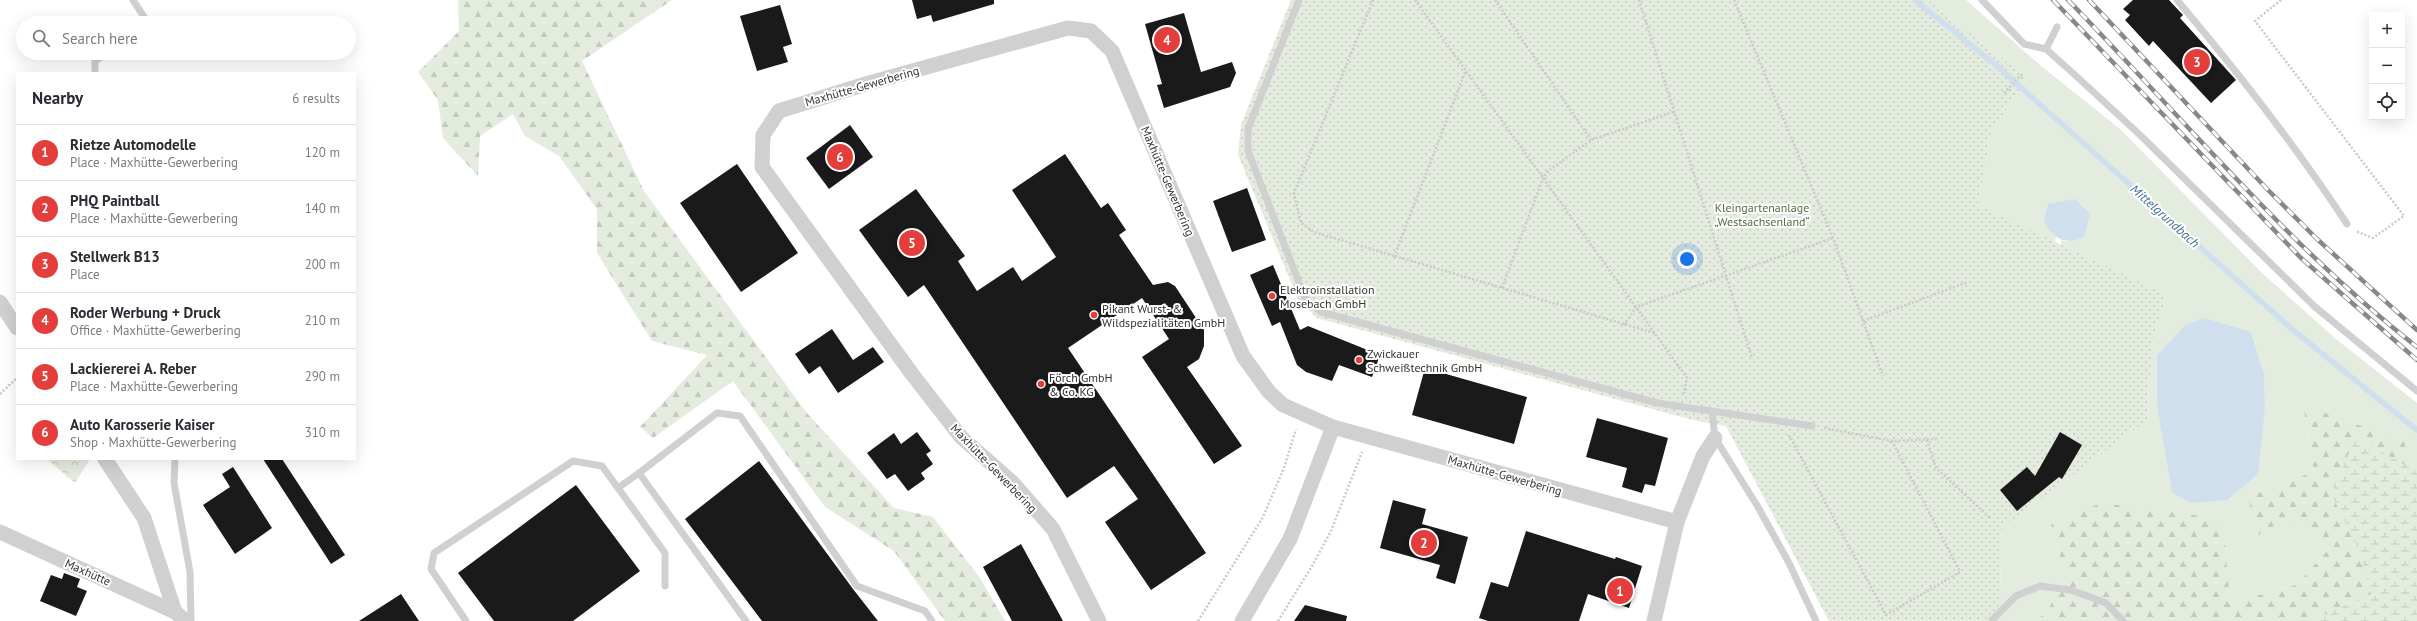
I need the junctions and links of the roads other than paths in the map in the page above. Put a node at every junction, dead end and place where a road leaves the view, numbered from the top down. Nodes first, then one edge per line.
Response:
1 (134, 0) edge
2 (1299, 0) edge
3 (1982, 0) edge
4 (2177, 0) edge
5 (144, 16) edge
6 (2057, 27) dead end
7 (2046, 49) junction
8 (96, 60) edge
9 (94, 72) edge
10 (2347, 224) road end
11 (0, 302) edge
12 (16, 326) edge
13 (2417, 391) edge
14 (1712, 411) junction
15 (1812, 426) road end
16 (1333, 427) junction
17 (1715, 438) junction
18 (106, 460) edge
19 (175, 460) edge
20 (639, 473) junction
21 (618, 488) junction
22 (1677, 522) junction
23 (0, 532) edge
24 (665, 586) dead end
25 (181, 616) edge
26 (1992, 620) edge
27 (191, 621) edge
28 (466, 621) edge
29 (746, 621) edge
30 (932, 621) edge
31 (1099, 621) edge
32 (1242, 621) edge
33 (1654, 621) edge
34 (1816, 621) edge
35 (2123, 621) edge

1 - 5 lane
2 - 14 lane
3 - 7 lane
4 - 10 lane
6 - 7 lane
7 - 13 lane
8 - 9 lane
11 - 12 street
14 - 15 lane
14 - 17 lane
16 - 22 street, Maxhütte-Gewerbering
16 - 31 street, Maxhütte-Gewerbering
16 - 32 street
17 - 22 street
17 - 34 lane
18 - 25 street, Maxhütte
19 - 27 lane
20 - 21 lane
20 - 29 lane
20 - 30 lane
21 - 24 lane
21 - 28 lane
22 - 33 street
23 - 25 street, Maxhütte
26 - 35 lane

